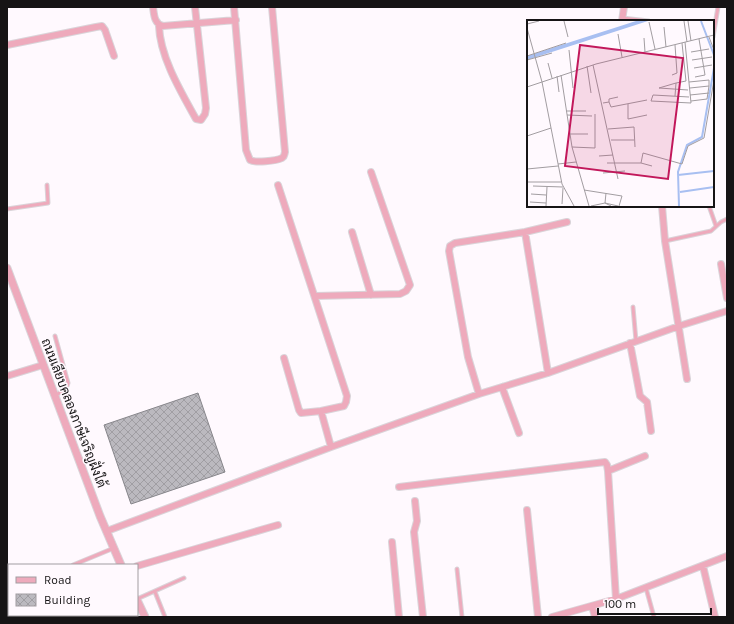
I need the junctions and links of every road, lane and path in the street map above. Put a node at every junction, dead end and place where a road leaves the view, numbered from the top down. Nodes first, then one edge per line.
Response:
1 (153, 7) edge
2 (195, 7) edge
3 (234, 7) edge
4 (272, 7) edge
5 (624, 7) edge
6 (718, 7) edge
7 (236, 20) junction
8 (622, 20) edge
9 (196, 23) junction
10 (159, 26) junction
11 (714, 31) edge
12 (7, 45) edge
13 (114, 56) dead end
14 (371, 172) dead end
15 (278, 184) dead end
16 (47, 185) dead end
17 (662, 207) edge
18 (709, 207) edge
19 (7, 210) edge
20 (727, 218) edge
21 (566, 222) dead end
22 (716, 226) junction
23 (352, 232) dead end
24 (525, 232) junction
25 (665, 241) junction
26 (721, 264) dead end
27 (7, 268) edge
28 (371, 295) junction
29 (315, 296) junction
30 (727, 298) edge
31 (633, 307) dead end
32 (727, 312) edge
33 (678, 326) junction
34 (55, 336) dead end
35 (633, 342) junction
36 (284, 358) dead end
37 (43, 365) junction
38 (548, 373) junction
39 (7, 376) edge
40 (686, 379) dead end
41 (502, 387) junction
42 (479, 394) junction
43 (54, 396) junction
44 (322, 411) junction
45 (651, 431) dead end
46 (519, 433) dead end
47 (331, 447) junction
48 (645, 456) dead end
49 (608, 471) junction
50 (399, 487) dead end
51 (415, 501) dead end
52 (527, 510) dead end
53 (278, 525) dead end
54 (107, 532) junction
55 (392, 542) dead end
56 (114, 548) junction
57 (727, 556) edge
58 (75, 564) edge
59 (121, 564) edge
60 (138, 566) edge
61 (703, 566) junction
62 (458, 569) dead end
63 (184, 578) dead end
64 (646, 588) junction
65 (155, 592) junction
66 (138, 599) edge
67 (616, 599) junction
68 (138, 601) edge
69 (592, 606) junction
70 (145, 617) edge
71 (165, 617) edge
72 (399, 617) edge
73 (423, 617) edge
74 (462, 617) edge
75 (538, 617) edge
76 (552, 617) edge
77 (595, 617) edge
78 (654, 617) edge
79 (715, 617) edge

1 - 10 street
2 - 9 street
3 - 7 street
4 - 7 street
5 - 8 street
6 - 11 lane
7 - 9 street
9 - 10 street
9 - 10 street
12 - 13 street
14 - 28 street
15 - 29 street
16 - 19 lane
17 - 25 street
18 - 22 lane
20 - 22 lane
21 - 24 street
22 - 25 lane
23 - 28 street
24 - 38 street
24 - 42 street
25 - 33 street
26 - 30 street
27 - 37 street, ถนนเลียบคลองภาษีเจริญฝั่งใต้
28 - 29 street
29 - 44 street
31 - 35 lane
32 - 33 street
33 - 35 street
33 - 40 street
34 - 43 lane
35 - 38 street
35 - 45 street
36 - 44 street
37 - 39 street
37 - 43 street, ถนนเลียบคลองภาษีเจริญฝั่งใต้
38 - 41 street
41 - 42 street
41 - 46 street
42 - 47 street
43 - 54 street, ถนนเลียบคลองภาษีเจริญฝั่งใต้
44 - 47 street
47 - 54 street
48 - 49 street
49 - 50 street
49 - 67 street
51 - 73 street
52 - 75 street
53 - 60 street
54 - 56 street, ถนนเลียบคลองภาษีเจริญฝั่งใต้
55 - 72 street
56 - 58 lane
56 - 59 street, ถนนเลียบคลองภาษีเจริญฝั่งใต้
57 - 61 street
61 - 64 street
61 - 79 street
62 - 74 lane
63 - 65 lane
64 - 67 street
64 - 78 lane
65 - 66 lane
65 - 71 lane
67 - 69 street
68 - 70 street
69 - 76 street
69 - 77 street

